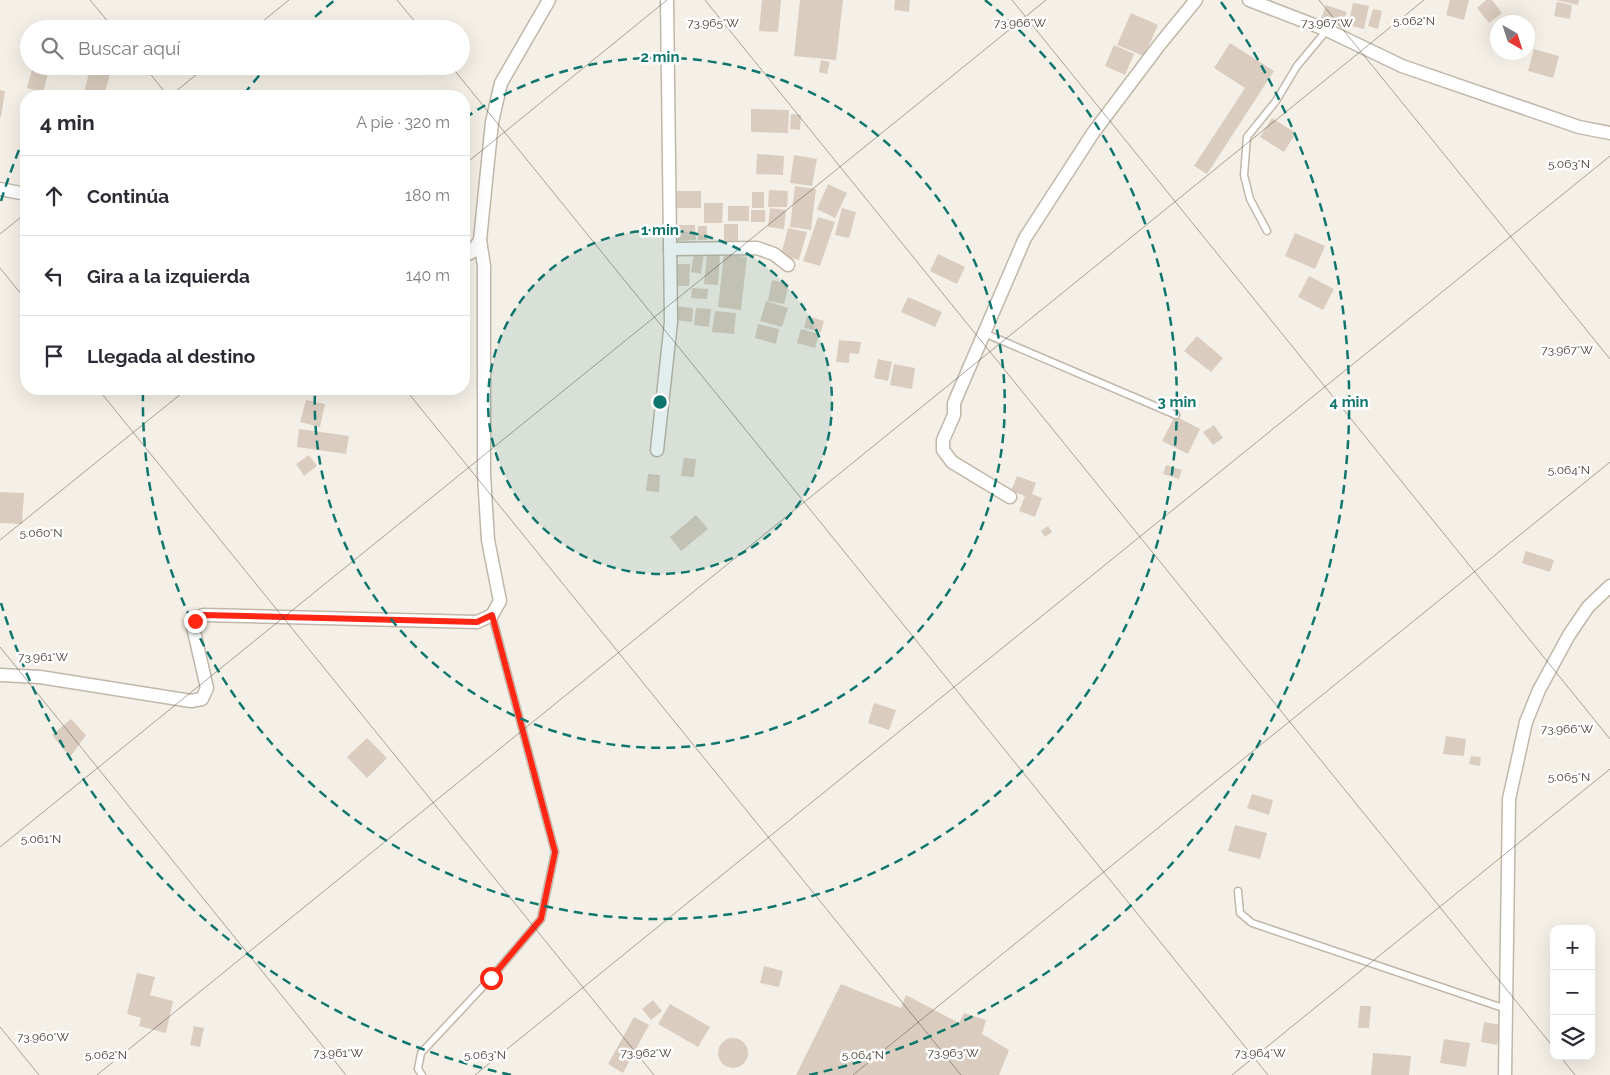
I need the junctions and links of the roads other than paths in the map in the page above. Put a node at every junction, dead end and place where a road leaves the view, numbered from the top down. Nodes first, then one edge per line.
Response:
1 (549, 0) edge
2 (667, 0) edge
3 (1196, 0) edge
4 (1249, 0) edge
5 (1326, 30) junction
6 (1610, 133) edge
7 (0, 189) edge
8 (20, 193) edge
9 (1267, 232) dead end
10 (480, 240) junction
11 (670, 249) junction
12 (470, 253) edge
13 (788, 265) dead end
14 (984, 333) junction
15 (1176, 415) dead end
16 (657, 450) dead end
17 (1010, 497) dead end
18 (1610, 586) edge
19 (492, 615) junction
20 (0, 674) edge
21 (1238, 891) dead end
22 (1506, 1009) junction
23 (422, 1075) edge
24 (1505, 1075) edge

1 - 10 street
2 - 11 street
3 - 14 street
4 - 5 street
5 - 6 street
5 - 9 lane
7 - 8 street
10 - 12 street
10 - 19 street
11 - 13 street
11 - 16 street
14 - 15 lane
14 - 17 street
18 - 22 street
19 - 20 street
19 - 23 lane
21 - 22 lane
22 - 24 street

